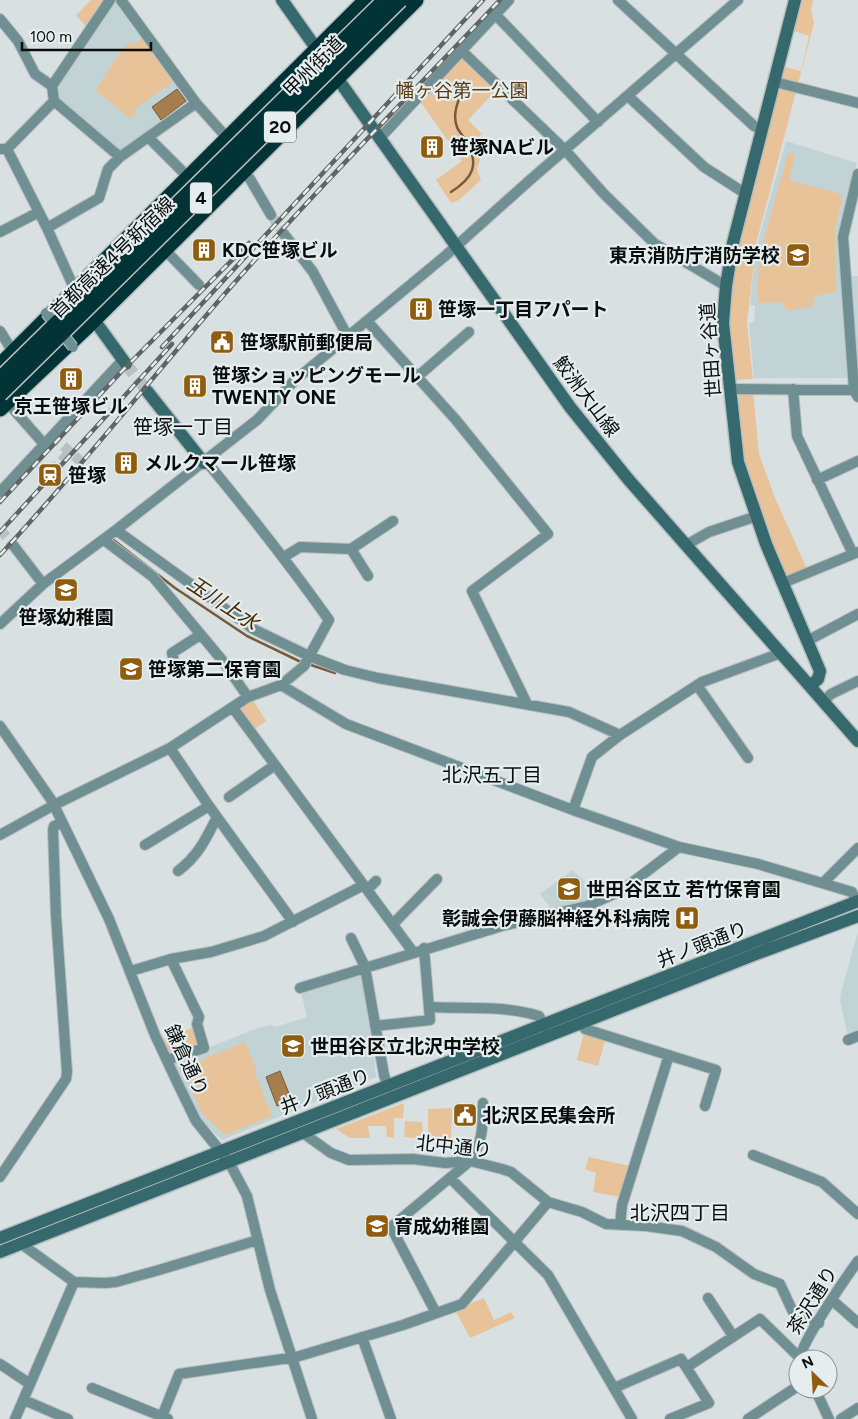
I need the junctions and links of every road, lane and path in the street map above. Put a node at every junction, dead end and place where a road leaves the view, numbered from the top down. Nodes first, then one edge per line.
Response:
1 (110, 0) edge
2 (121, 0) edge
3 (282, 0) edge
4 (366, 0) edge
5 (375, 0) edge
6 (385, 0) edge
7 (400, 0) edge
8 (408, 0) edge
9 (416, 0) edge
10 (510, 0) edge
11 (618, 0) edge
12 (738, 0) edge
13 (795, 0) edge
14 (496, 15) junction
15 (0, 19) edge
16 (317, 50) junction
17 (462, 51) junction
18 (676, 54) junction
19 (337, 79) junction
20 (775, 82) junction
21 (52, 86) junction
22 (628, 96) junction
23 (54, 101) junction
24 (196, 103) junction
25 (858, 104) edge
26 (598, 122) junction
27 (762, 130) junction
28 (148, 137) junction
29 (228, 139) junction
30 (379, 139) junction
31 (3, 149) edge
32 (565, 150) junction
33 (120, 157) junction
34 (243, 172) junction
35 (858, 174) edge
36 (189, 178) junction
37 (746, 194) junction
38 (39, 212) junction
39 (271, 215) tunnel mouth
40 (47, 228) junction
41 (0, 232) edge
42 (286, 236) tunnel mouth
43 (456, 246) junction
44 (159, 252) junction
45 (199, 285) dead end
46 (726, 286) junction
47 (76, 292) junction
48 (46, 313) dead end
49 (92, 318) junction
50 (368, 322) junction
51 (0, 331) edge
52 (469, 332) dead end
53 (348, 337) junction
54 (73, 347) dead end
55 (13, 352) junction
56 (122, 364) joint
57 (0, 365) edge
58 (417, 377) junction
59 (0, 379) edge
60 (730, 389) junction
61 (794, 389) junction
62 (147, 391) tunnel mouth
63 (857, 392) edge
64 (2, 401) edge
65 (44, 444) junction
66 (858, 461) edge
67 (205, 462) junction
68 (817, 480) junction
69 (0, 492) edge
70 (757, 516) junction
71 (393, 521) dead end
72 (116, 531) junction
73 (104, 539) junction
74 (12, 545) tunnel mouth
75 (686, 545) junction
76 (351, 549) junction
77 (856, 553) edge
78 (284, 557) junction
79 (368, 576) dead end
80 (783, 583) junction
81 (43, 584) junction
82 (858, 614) edge
83 (0, 624) edge
84 (200, 635) junction
85 (807, 641) junction
86 (781, 653) junction
87 (306, 660) junction
88 (174, 661) dead end
89 (858, 681) edge
90 (280, 685) junction
91 (697, 685) junction
92 (810, 686) junction
93 (248, 697) junction
94 (823, 702) junction
95 (527, 704) junction
96 (233, 708) junction
97 (0, 726) edge
98 (620, 735) junction
99 (858, 741) edge
100 (170, 748) junction
101 (748, 758) dead end
102 (275, 765) junction
103 (229, 797) dead end
104 (54, 805) junction
105 (209, 806) junction
106 (573, 810) junction
107 (217, 817) junction
108 (62, 823) junction
109 (0, 836) edge
110 (145, 845) dead end
111 (679, 847) junction
112 (858, 848) edge
113 (178, 871) dead end
114 (437, 880) dead end
115 (376, 881) dead end
116 (823, 883) junction
117 (366, 887) junction
118 (857, 902) edge
119 (858, 916) edge
120 (292, 922) junction
121 (393, 924) junction
122 (351, 938) dead end
123 (424, 948) junction
124 (413, 952) junction
125 (171, 960) junction
126 (365, 967) junction
127 (131, 971) junction
128 (300, 988) dead end
129 (430, 1007) junction
130 (582, 1023) junction
131 (376, 1026) junction
132 (544, 1026) junction
133 (858, 1036) edge
134 (848, 1040) dead end
135 (669, 1055) junction
136 (167, 1060) junction
137 (388, 1087) junction
138 (483, 1103) dead end
139 (705, 1106) dead end
140 (303, 1133) junction
141 (221, 1152) junction
142 (753, 1155) dead end
143 (229, 1162) junction
144 (470, 1162) junction
145 (0, 1177) edge
146 (451, 1179) junction
147 (548, 1202) junction
148 (858, 1214) edge
149 (622, 1225) junction
150 (0, 1238) edge
151 (258, 1240) junction
152 (20, 1243) junction
153 (514, 1243) junction
154 (0, 1252) edge
155 (858, 1261) edge
156 (74, 1282) junction
157 (708, 1298) dead end
158 (832, 1300) junction
159 (436, 1313) junction
160 (819, 1323) junction
161 (858, 1323) edge
162 (733, 1336) junction
163 (362, 1337) junction
164 (790, 1349) edge
165 (802, 1349) edge
166 (291, 1357) junction
167 (0, 1364) edge
168 (687, 1367) junction
169 (30, 1384) junction
170 (92, 1388) dead end
171 (614, 1388) junction
172 (788, 1393) edge
173 (820, 1399) edge
174 (24, 1400) junction
175 (858, 1408) edge
176 (164, 1418) edge
177 (16, 1419) edge
178 (68, 1419) edge
179 (312, 1419) edge
180 (391, 1419) edge
181 (632, 1419) edge
182 (670, 1419) edge
183 (748, 1419) edge
184 (829, 1419) edge
185 (841, 1419) edge

1 - 21 street
2 - 24 street
3 - 16 main road, 鮫洲大山線
4 - 16 highway, 20
5 - 47 highway, 甲州街道 / 20
6 - 59 highway, 首都高速4号新宿線 / 4, bridge
7 - 64 highway, 首都高速4号新宿線 / 4, bridge
8 - 44 highway, 甲州街道 / 20
9 - 19 highway, 20
10 - 14 street
11 - 18 street
12 - 18 street
13 - 20 main road, 世田ヶ谷道
14 - 17 street
14 - 26 street
15 - 21 street
16 - 19 main road, 鮫洲大山線
16 - 29 highway, 20
17 - 30 street
17 - 32 street
18 - 22 street
18 - 27 street
19 - 30 main road, 鮫洲大山線
19 - 34 highway, 20
20 - 25 street
20 - 27 main road, 世田ヶ谷道
21 - 23 street
22 - 26 street
22 - 37 street
23 - 31 street
23 - 33 street
24 - 28 street
24 - 29 street
26 - 32 street
27 - 37 main road, 世田ヶ谷道
28 - 33 street
28 - 36 street
29 - 36 highway, 20
30 - 43 main road, 鮫洲大山線
31 - 38 street
32 - 43 street
32 - 46 street
33 - 40 street
34 - 39 street
34 - 44 highway, 20
35 - 63 street
36 - 47 highway, 20
37 - 46 main road, 世田ヶ谷道
38 - 40 street
38 - 41 street
40 - 47 street
42 - 53 street
43 - 50 street
43 - 75 main road, 鮫洲大山線
44 - 45 street
44 - 49 highway, 甲州街道 / 20
46 - 60 main road, 世田ヶ谷道
47 - 49 main road
47 - 55 highway, 甲州街道 / 20
48 - 54 street, bridge
49 - 56 main road
49 - 64 highway, 甲州街道 / 20
50 - 53 street
50 - 58 street
51 - 55 street
52 - 58 street
53 - 67 street
55 - 57 highway, 甲州街道 / 20
56 - 65 street
58 - 95 street
60 - 61 street
60 - 70 main road, 世田ヶ谷道
61 - 63 street
61 - 68 street
62 - 67 main road
64 - 65 street
65 - 69 street
66 - 68 street
67 - 72 street
67 - 78 street
68 - 77 street
70 - 75 street
70 - 80 main road, 世田ヶ谷道
71 - 76 street
72 - 73 street
72 - 87 street
73 - 81 street
73 - 84 street
74 - 81 street
75 - 86 main road, 鮫洲大山線
76 - 78 street
76 - 79 street
77 - 80 street
78 - 87 street
80 - 85 main road, 世田ヶ谷道
81 - 83 street
82 - 85 street
84 - 88 street
84 - 93 street
85 - 92 main road, 世田ヶ谷道
86 - 91 street
86 - 92 main road, 鮫洲大山線
87 - 90 street
87 - 95 street
89 - 94 street
90 - 93 street
90 - 106 street
91 - 98 street
91 - 101 street
92 - 94 main road, 鮫洲大山線
93 - 96 street
94 - 99 main road, 鮫洲大山線
95 - 98 street
96 - 100 street
96 - 102 street
97 - 104 street, 鎌倉通り
98 - 106 street
100 - 104 street
100 - 105 street
102 - 103 street
102 - 117 street
104 - 108 street, 鎌倉通り
104 - 109 street
105 - 107 street
105 - 110 street
106 - 111 street
107 - 113 street
107 - 120 street
108 - 127 street, 鎌倉通り
108 - 145 street
111 - 116 street
111 - 123 street
112 - 116 street
114 - 121 street
115 - 117 street
116 - 118 street
117 - 120 street
117 - 121 street
118 - 132 main road, 井ノ頭通り
119 - 130 main road, 井ノ頭通り
120 - 125 street
121 - 124 street
122 - 126 street
123 - 124 street
123 - 129 street
124 - 126 street
125 - 127 street
125 - 136 street
126 - 128 street
126 - 131 street
127 - 136 street, 鎌倉通り
129 - 131 street
129 - 132 street
130 - 135 street
130 - 140 main road, 井ノ頭通り
131 - 137 street
132 - 137 main road, 井ノ頭通り
133 - 134 street
135 - 139 street
135 - 149 street
136 - 141 street, 鎌倉通り
137 - 141 main road, 井ノ頭通り
138 - 144 street
140 - 143 main road, 井ノ頭通り
140 - 144 street, 北中通り
141 - 143 street, 鎌倉通り
141 - 150 main road, 井ノ頭通り
142 - 148 street
143 - 151 street, 鎌倉通り
143 - 152 main road, 井ノ頭通り
144 - 146 street
144 - 147 street, 北中通り
146 - 153 street
146 - 159 street
147 - 149 street, 北中通り
147 - 153 street
149 - 160 street, 北中通り
151 - 156 street
151 - 166 street, 鎌倉通り
152 - 154 main road, 井ノ頭通り
152 - 156 street
153 - 159 street
153 - 171 street
155 - 158 street, 茶沢通り
156 - 169 street
157 - 162 street
158 - 160 street, 茶沢通り
158 - 161 street
159 - 163 street
160 - 165 street, 茶沢通り
162 - 164 street
162 - 168 street
163 - 166 street
163 - 180 street
166 - 176 street
166 - 179 street, 鎌倉通り
167 - 169 street
168 - 171 street
168 - 182 street
169 - 174 street
170 - 176 street
171 - 181 street
172 - 183 street
173 - 184 street
174 - 177 street
174 - 178 street
175 - 185 street

